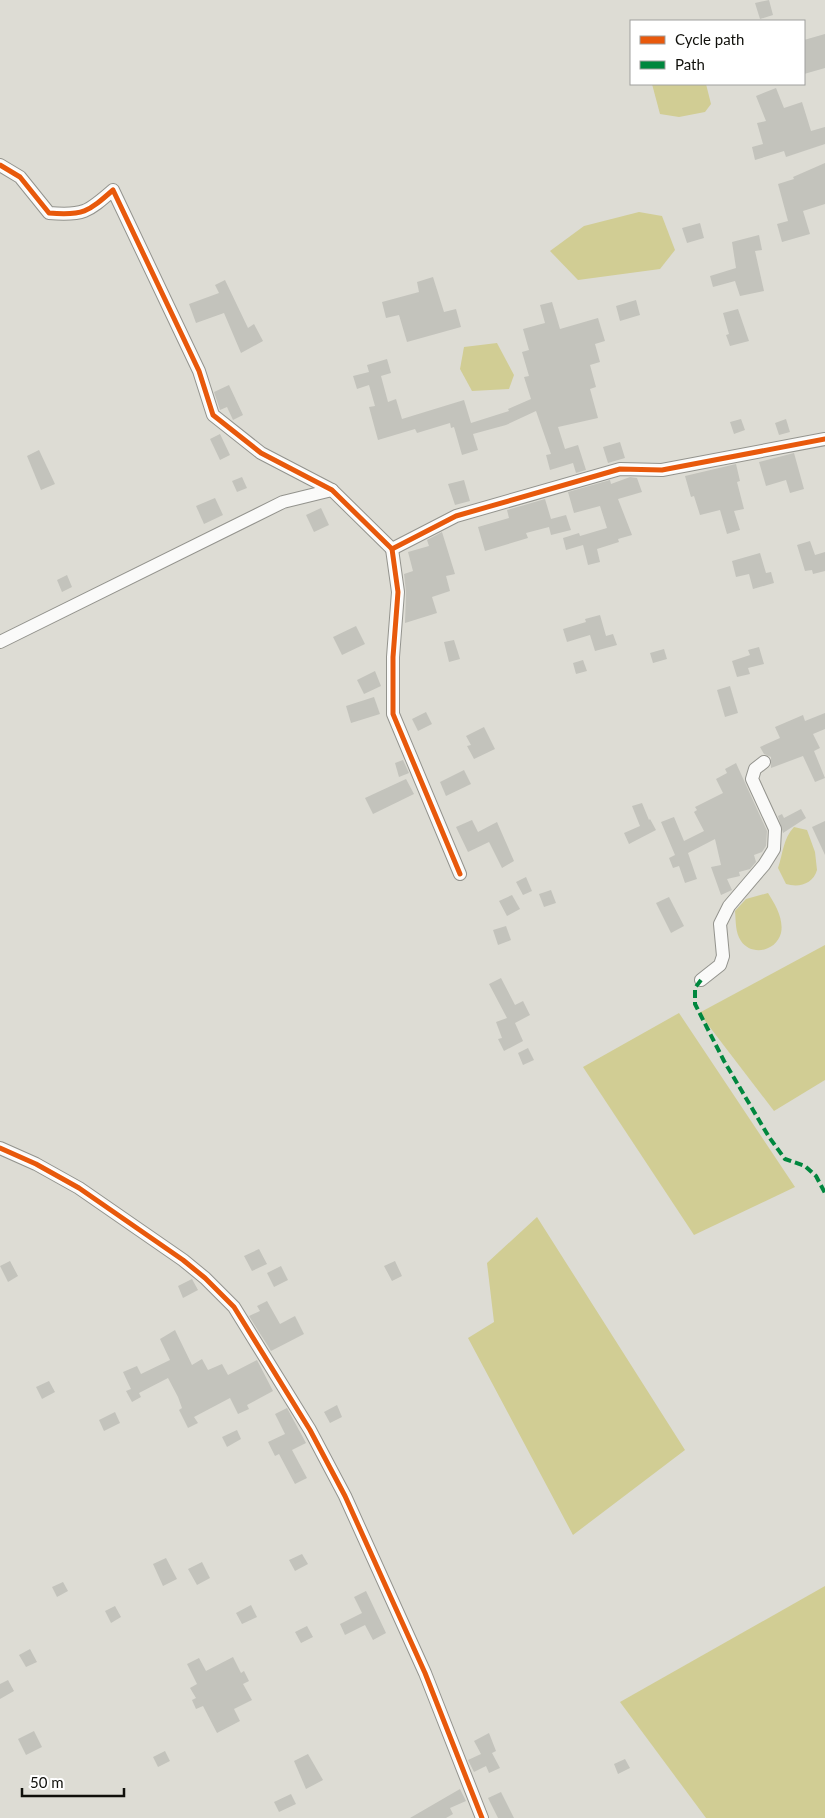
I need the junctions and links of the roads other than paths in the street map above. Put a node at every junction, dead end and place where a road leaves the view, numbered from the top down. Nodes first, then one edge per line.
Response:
1 (0, 166) edge
2 (825, 439) edge
3 (332, 490) junction
4 (392, 549) junction
5 (0, 642) edge
6 (764, 762) dead end
7 (460, 874) dead end
8 (701, 980) dead end
9 (0, 1148) edge
10 (482, 1818) edge

1 - 3 street
2 - 4 street
3 - 4 street
3 - 5 street
4 - 7 street
6 - 8 street
9 - 10 street

